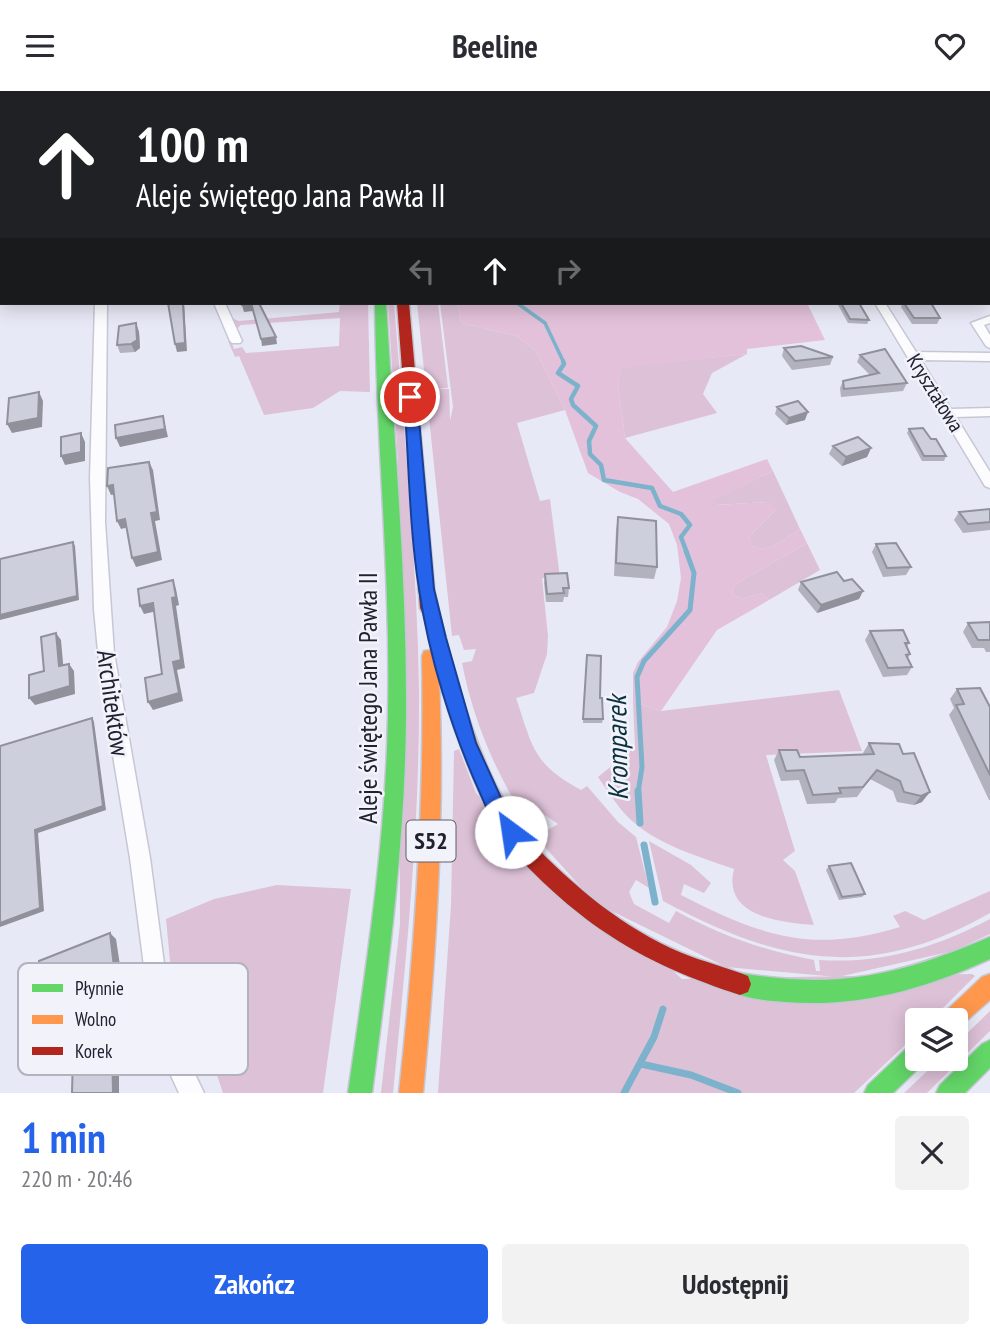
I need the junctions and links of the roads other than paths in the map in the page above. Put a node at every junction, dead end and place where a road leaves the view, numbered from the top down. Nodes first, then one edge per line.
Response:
1 (102, 305) edge
2 (220, 305) edge
3 (380, 305) edge
4 (403, 305) edge
5 (881, 305) edge
6 (990, 319) edge
7 (236, 341) dead end
8 (990, 344) edge
9 (912, 356) junction
10 (990, 357) edge
11 (990, 412) edge
12 (946, 413) junction
13 (990, 483) edge
14 (426, 589) junction
15 (990, 948) edge
16 (153, 963) edge
17 (990, 985) edge
18 (966, 1008) edge
19 (990, 1052) edge
20 (905, 1065) edge
21 (182, 1075) edge
22 (191, 1093) edge
23 (360, 1093) edge
24 (411, 1093) edge
25 (876, 1093) edge
26 (948, 1093) edge

1 - 16 street, Architektów
2 - 7 street
3 - 23 main road, Aleje świętego Jana Pawła II / S52
4 - 14 main road, S52
5 - 9 street, Kryształowa
6 - 8 street
9 - 10 street
9 - 12 street, Kryształowa
11 - 12 street
12 - 13 street, Kryształowa
14 - 15 main road
14 - 24 main road, S52
17 - 18 main road
19 - 26 main road
20 - 25 main road
21 - 22 street, Architektów

